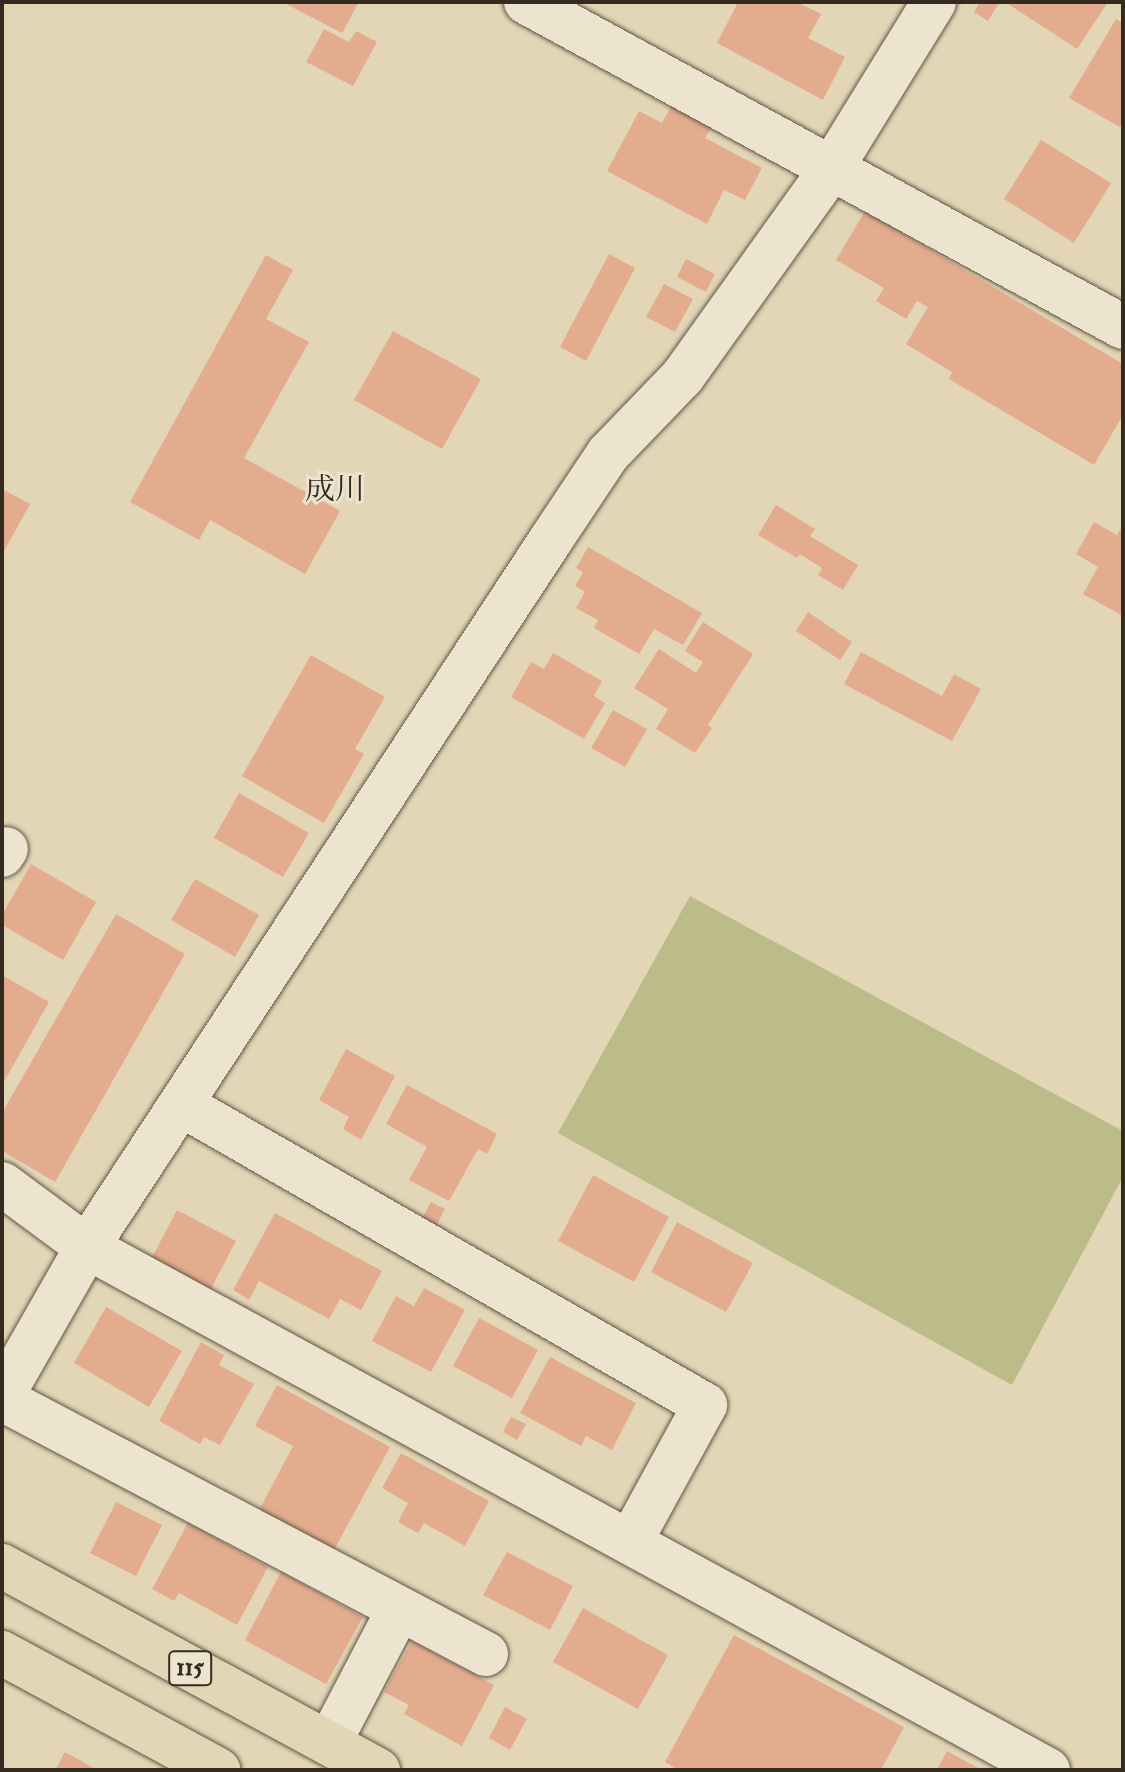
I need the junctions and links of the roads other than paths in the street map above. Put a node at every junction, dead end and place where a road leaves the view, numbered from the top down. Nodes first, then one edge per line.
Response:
1 (526, 2) edge
2 (934, 2) edge
3 (831, 169) junction
4 (1123, 327) edge
5 (182, 1105) junction
6 (2, 1184) edge
7 (87, 1247) junction
8 (2, 1398) edge
9 (631, 1540) junction
10 (2, 1566) edge
11 (399, 1609) junction
12 (2, 1653) edge
13 (486, 1654) dead end
14 (329, 1743) junction
15 (218, 1770) edge
16 (378, 1770) edge
17 (1048, 1770) edge

1 - 3 street
2 - 3 street
3 - 4 street
3 - 5 street
5 - 7 street
5 - 9 street
6 - 7 street
7 - 8 street
7 - 9 street
8 - 11 street
9 - 17 street
10 - 14 highway, 115
11 - 13 street
11 - 14 street
12 - 15 highway
14 - 16 highway, 115

